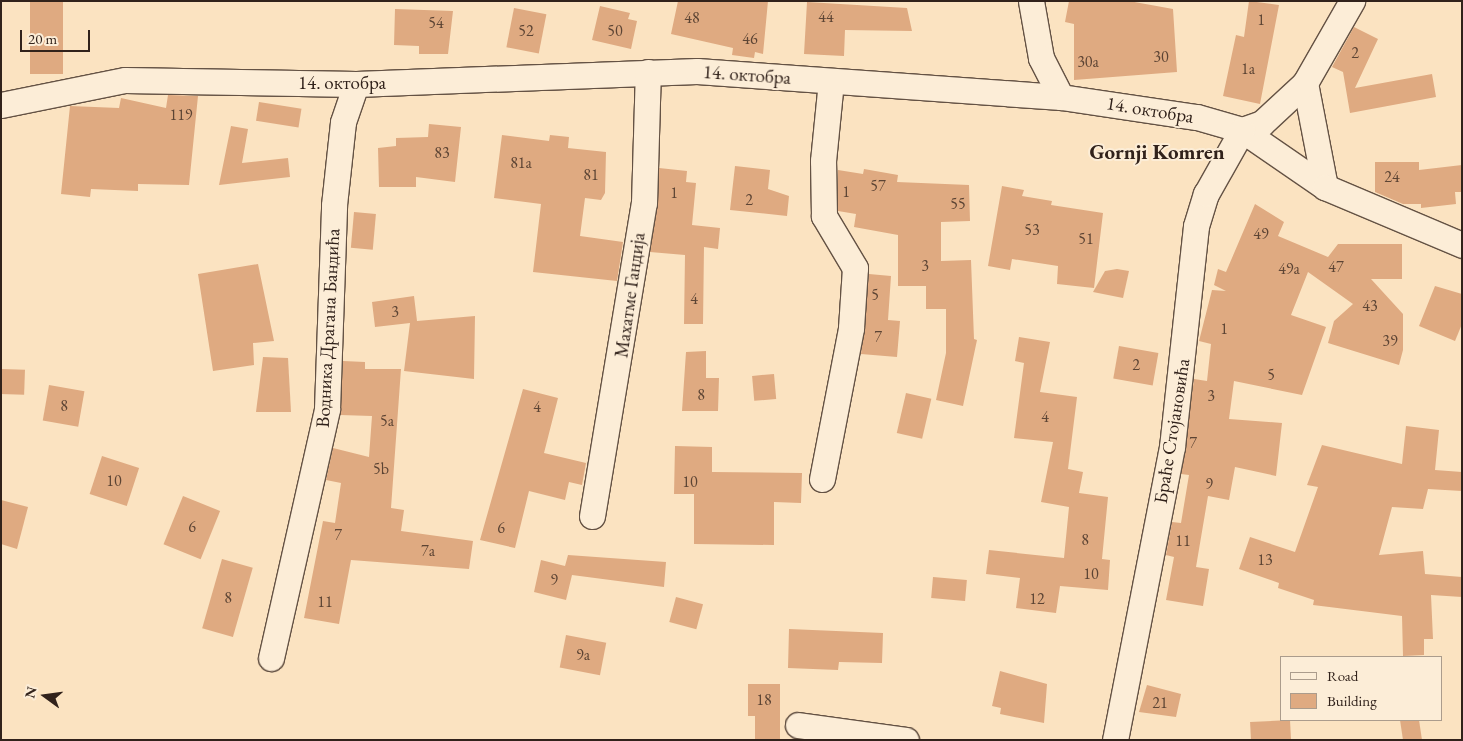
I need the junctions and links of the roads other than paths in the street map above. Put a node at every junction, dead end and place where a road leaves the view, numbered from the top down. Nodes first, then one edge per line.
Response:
1 (1032, 1) edge
2 (1352, 1) edge
3 (648, 72) junction
4 (831, 81) junction
5 (1306, 83) junction
6 (356, 84) junction
7 (1061, 97) junction
8 (1, 105) edge
9 (1242, 130) junction
10 (1325, 187) junction
11 (1460, 241) edge
12 (822, 479) dead end
13 (592, 516) dead end
14 (271, 658) dead end
15 (798, 725) dead end
16 (906, 740) edge
17 (1115, 740) edge

1 - 7 street
2 - 5 street
3 - 4 street, 14. октобра
3 - 6 street, 14. октобра
3 - 13 street, Махатме Гандија
4 - 7 street, 14. октобра
4 - 12 street
5 - 9 street
5 - 10 street
6 - 8 street, 14. октобра
6 - 14 street, Водника Драгана Бандића
7 - 9 street, 14. октобра
9 - 10 street, 14. октобра
9 - 17 street, Браће Стојановића
10 - 11 street, 14. октобра
15 - 16 street

